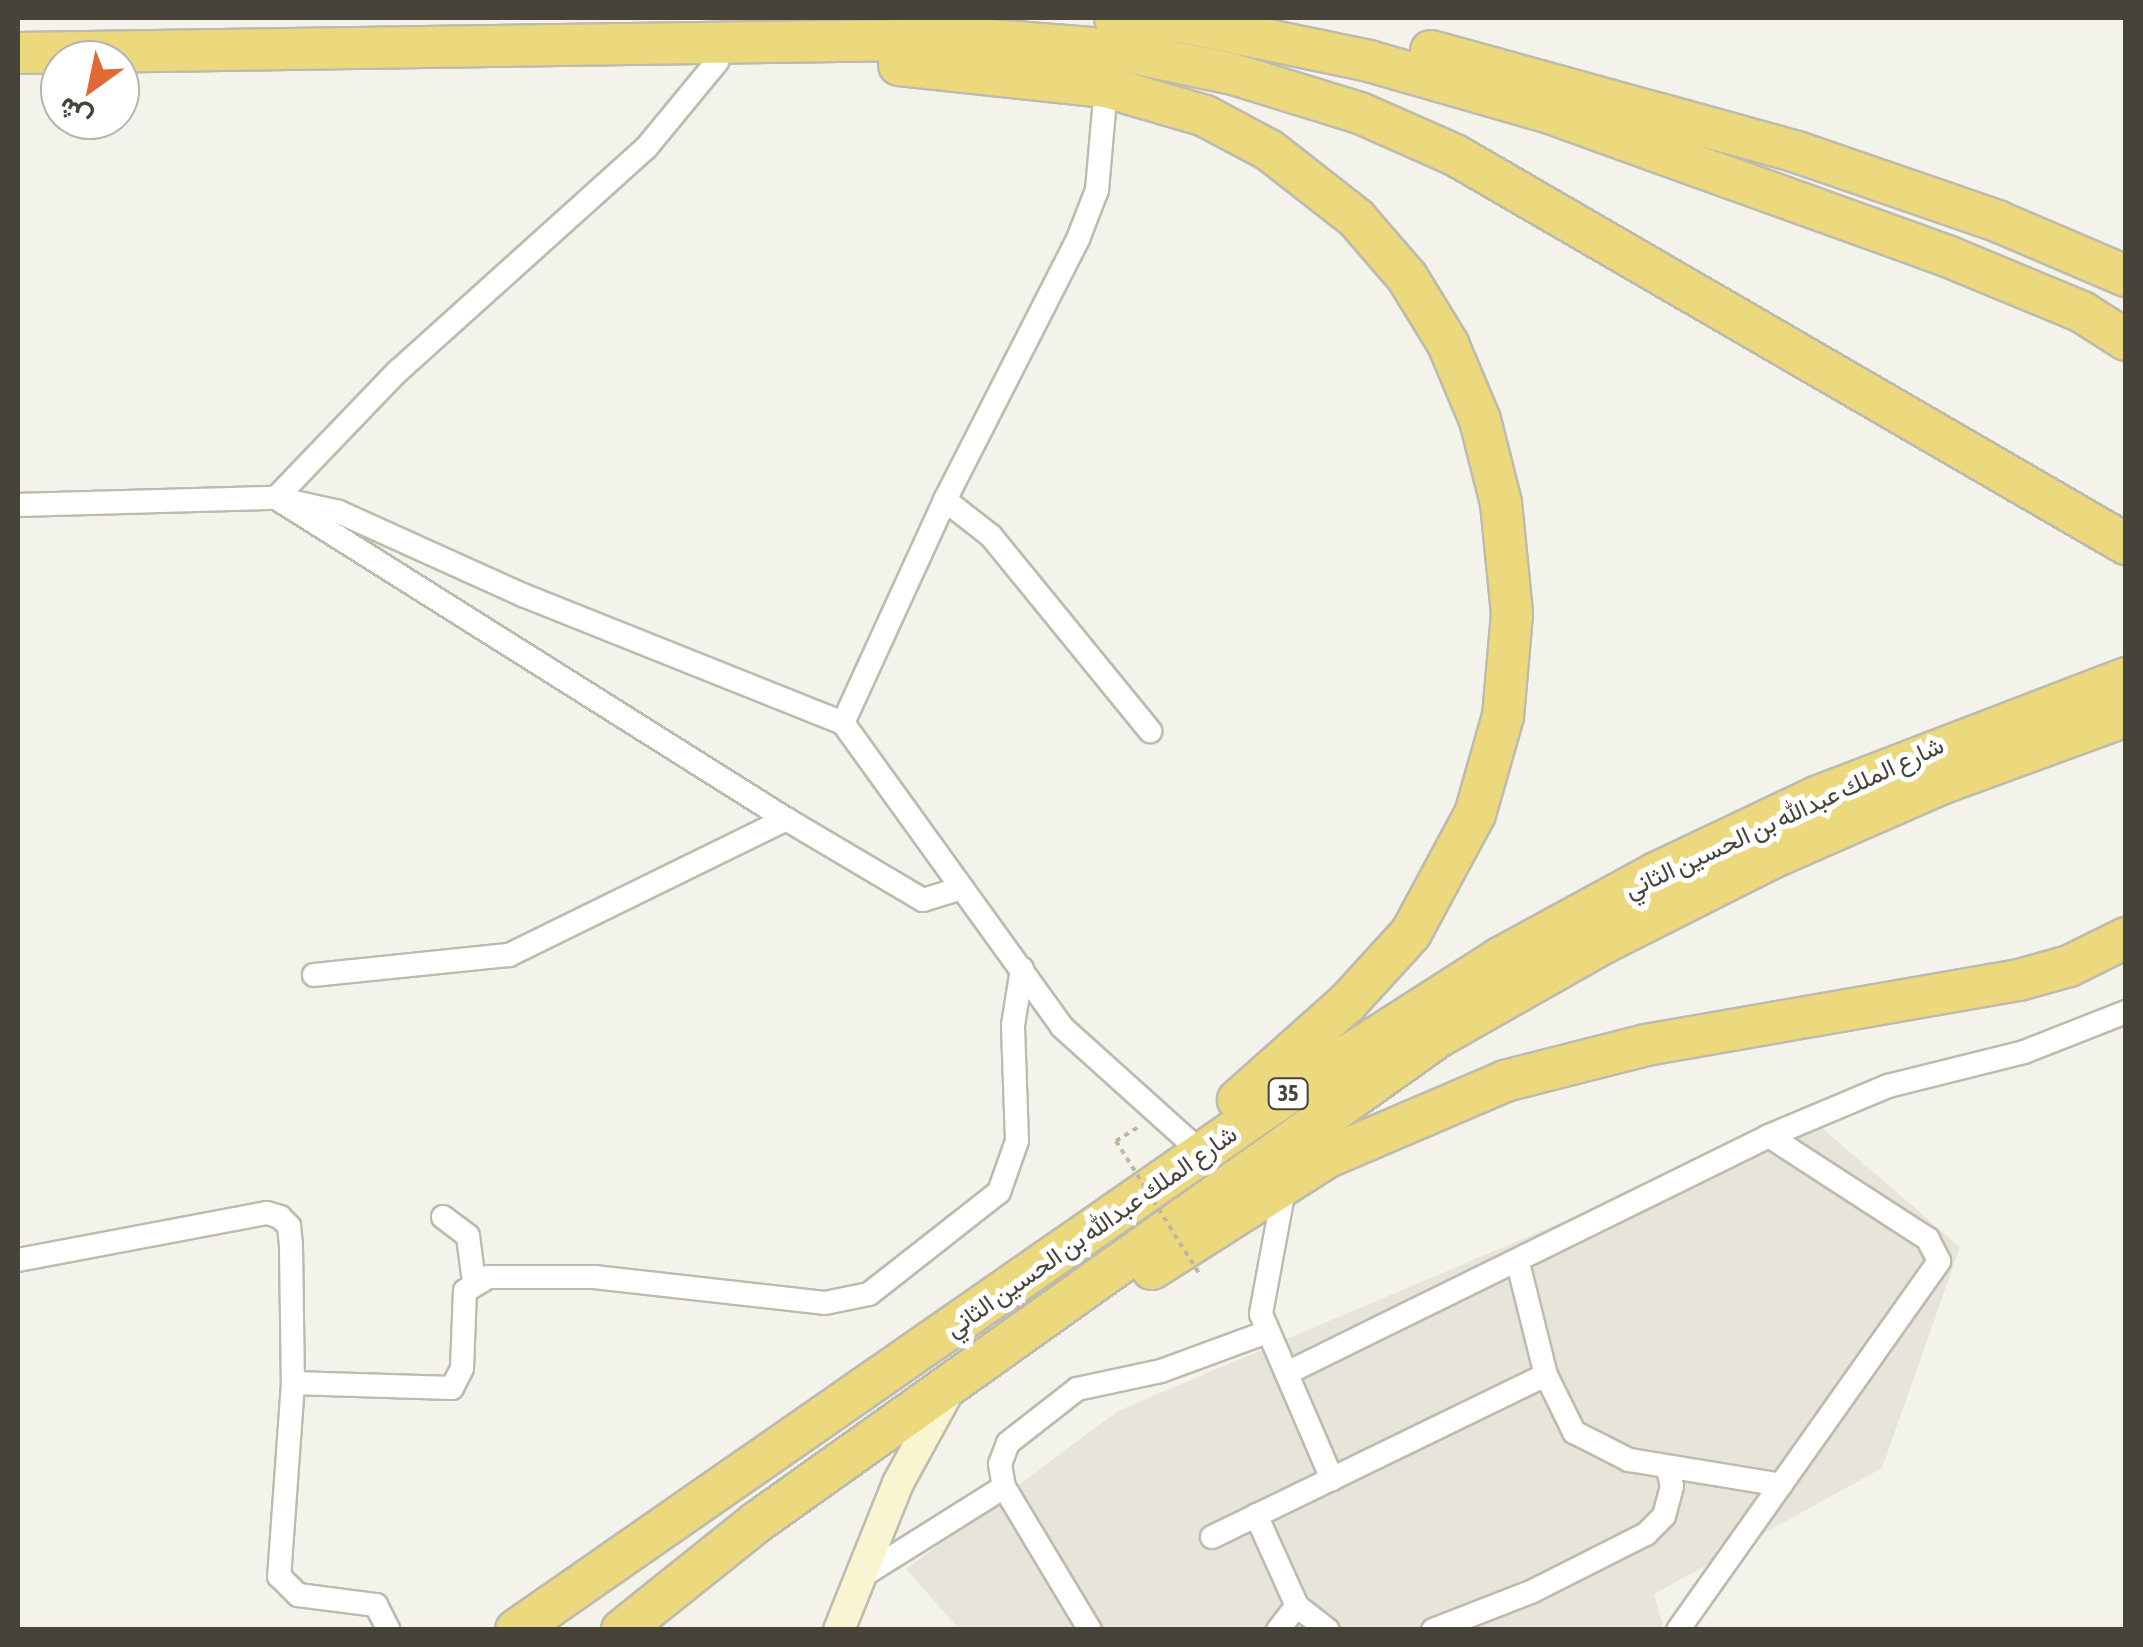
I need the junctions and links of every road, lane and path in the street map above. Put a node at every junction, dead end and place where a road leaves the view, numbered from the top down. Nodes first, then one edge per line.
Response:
1 (1115, 18) edge
2 (1242, 18) edge
3 (1190, 20) edge
4 (608, 42) junction
5 (18, 52) edge
6 (717, 62) junction
7 (1106, 88) junction
8 (2126, 276) edge
9 (2126, 340) edge
10 (276, 498) junction
11 (945, 500) junction
12 (18, 505) edge
13 (2126, 544) edge
14 (2126, 678) edge
15 (2126, 716) edge
16 (844, 722) junction
17 (1150, 731) dead end
18 (786, 819) junction
19 (960, 889) junction
20 (2126, 938) edge
21 (1022, 969) junction
22 (314, 975) dead end
23 (2126, 1012) edge
24 (1136, 1128) dead end
25 (1769, 1136) junction
26 (1204, 1155) junction
27 (1286, 1180) junction
28 (443, 1217) dead end
29 (18, 1260) edge
30 (1518, 1263) junction
31 (1200, 1275) dead end
32 (474, 1282) junction
33 (1267, 1332) junction
34 (968, 1370) junction
35 (1287, 1373) junction
36 (1546, 1375) junction
37 (293, 1383) junction
38 (1668, 1470) junction
39 (1332, 1479) junction
40 (1781, 1486) junction
41 (1004, 1487) junction
42 (1256, 1515) junction
43 (1212, 1537) dead end
44 (857, 1580) junction
45 (1297, 1606) junction
46 (1490, 1619) edge
47 (389, 1630) edge
48 (516, 1630) edge
49 (622, 1630) edge
50 (839, 1630) edge
51 (1090, 1630) edge
52 (1278, 1630) edge
53 (1328, 1630) edge
54 (1434, 1630) edge
55 (1678, 1630) edge

1 - 3 highway
2 - 8 highway
3 - 9 highway
4 - 5 highway
4 - 6 highway
4 - 13 highway
6 - 7 highway
6 - 10 street
7 - 11 street
7 - 26 highway
10 - 12 street
10 - 16 street
10 - 18 street
11 - 16 street
11 - 17 street
14 - 26 highway, شارع الملك عبدالله بن الحسين الثاني / 35
15 - 34 highway, شارع الملك عبدالله بن الحسين الثاني / 35
16 - 19 street
18 - 19 street
18 - 22 street
19 - 21 street
20 - 27 highway
21 - 26 street
21 - 32 street
23 - 25 street
24 - 31 path, bridge
25 - 30 street
25 - 40 street
26 - 48 highway, شارع الملك عبدالله بن الحسين الثاني / 35
27 - 33 street
27 - 34 highway
28 - 32 street
29 - 37 street
30 - 35 street
30 - 36 street
32 - 37 street
33 - 35 street
33 - 41 street
34 - 44 street, شارع الملك عبدالله بن الحسين الثاني / 35
34 - 49 highway, شارع الملك عبدالله بن الحسين الثاني / 35
35 - 39 street
36 - 38 street
36 - 39 street
37 - 47 street
38 - 40 street
38 - 46 street
39 - 42 street
40 - 55 street
41 - 44 street
41 - 51 street
42 - 43 street
42 - 45 street
44 - 50 street, شارع الملك عبدالله بن الحسين الثاني / 35
45 - 52 street
45 - 53 street
46 - 54 street

